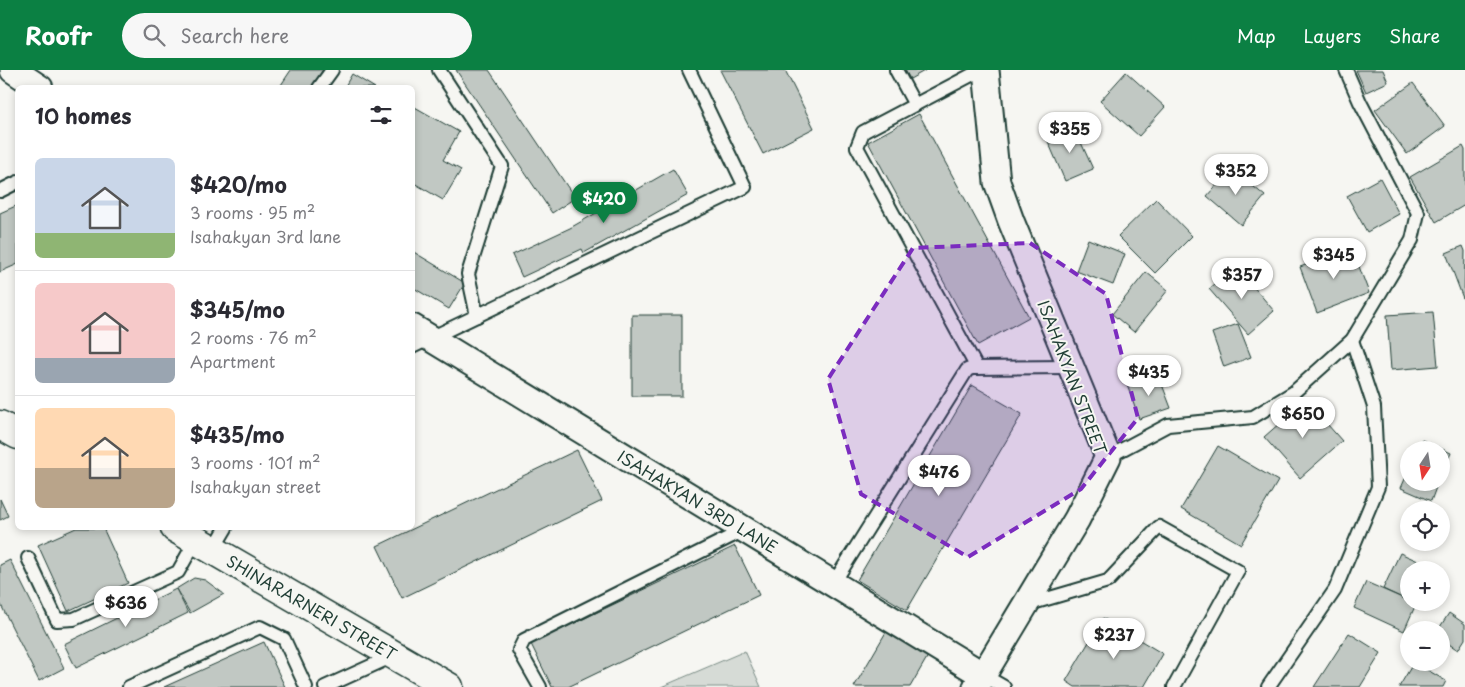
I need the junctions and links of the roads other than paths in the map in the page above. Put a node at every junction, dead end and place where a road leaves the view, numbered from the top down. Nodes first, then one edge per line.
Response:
1 (13, 70) edge
2 (332, 70) edge
3 (439, 70) edge
4 (689, 70) edge
5 (896, 70) edge
6 (981, 70) edge
7 (986, 70) edge
8 (1346, 70) edge
9 (36, 85) edge
10 (322, 85) edge
11 (915, 105) junction
12 (15, 184) edge
13 (0, 191) edge
14 (478, 316) junction
15 (419, 337) edge
16 (1352, 340) junction
17 (1071, 367) junction
18 (977, 368) junction
19 (0, 425) edge
20 (15, 433) edge
21 (1108, 457) junction
22 (744, 530) junction
23 (202, 536) edge
24 (28, 558) dead end
25 (833, 584) junction
26 (1026, 605) junction
27 (394, 655) junction
28 (988, 683) edge
29 (129, 687) edge
30 (306, 687) edge
31 (325, 687) edge
32 (449, 687) edge
33 (540, 687) edge
34 (1174, 687) edge
35 (1268, 687) edge

1 - 9 street
2 - 10 lane
3 - 14 lane
4 - 14 lane
5 - 11 lane
6 - 11 lane
7 - 17 street, ISAHAKYAN STREET
8 - 16 lane
11 - 18 lane
12 - 13 lane
14 - 15 lane
15 - 22 street, ISAHAKYAN 3RD LANE
16 - 21 lane
16 - 35 lane
17 - 18 lane
17 - 21 street, ISAHAKYAN STREET
18 - 25 lane
19 - 20 street
21 - 26 street, ISAHAKYAN STREET
22 - 25 street, ISAHAKYAN 3RD LANE
22 - 33 lane
23 - 24 lane
23 - 27 street, SHINARARNERI STREET
25 - 28 street, ISAHAKYAN 3RD LANE
26 - 28 street, ISAHAKYAN STREET
26 - 34 lane
27 - 31 lane
27 - 32 street, SHINARARNERI STREET
29 - 30 lane

